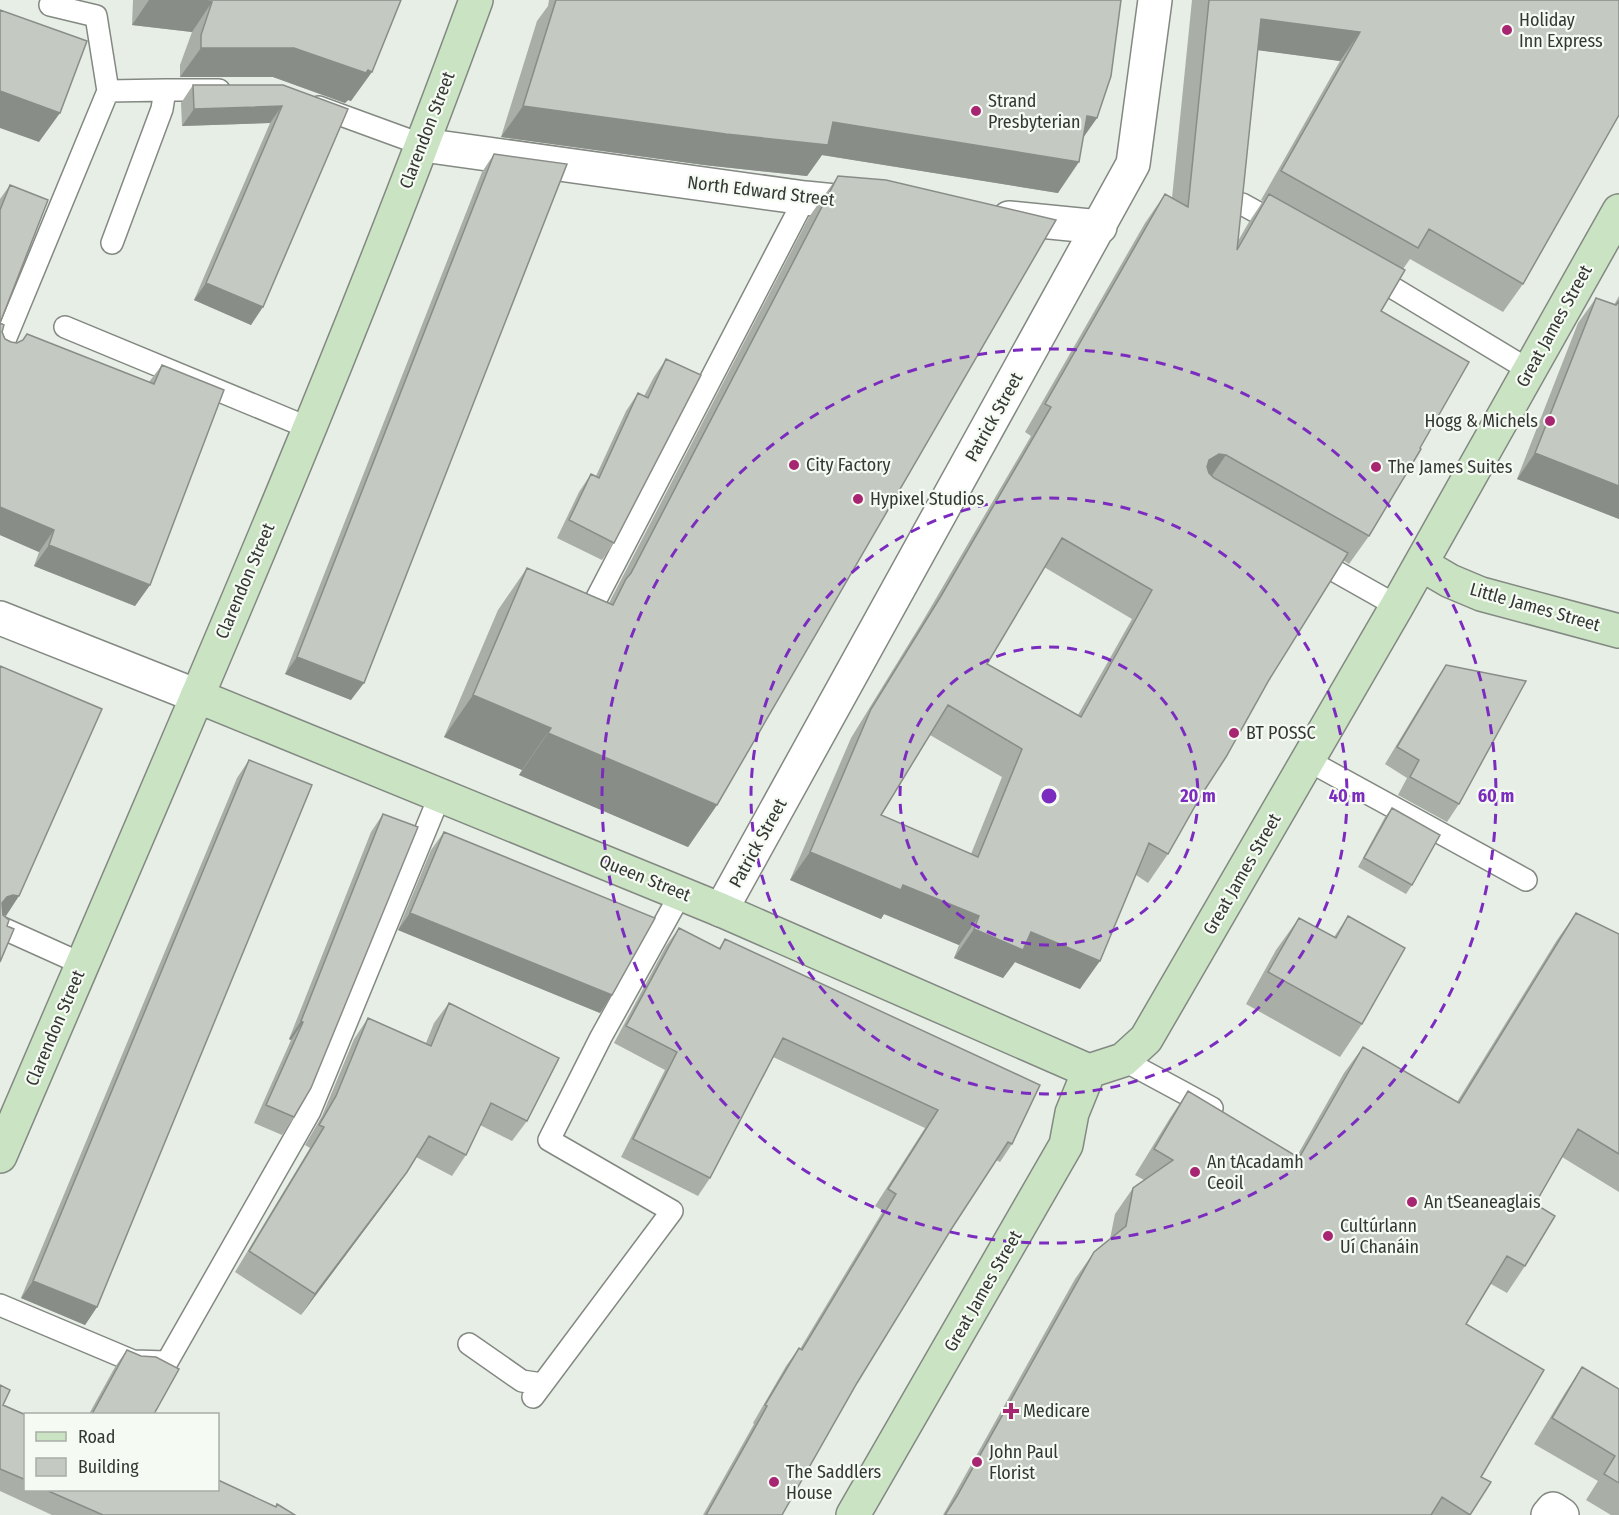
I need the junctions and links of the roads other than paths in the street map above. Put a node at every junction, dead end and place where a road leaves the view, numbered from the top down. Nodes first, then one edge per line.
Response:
1 (476, 0) edge
2 (1155, 0) edge
3 (50, 5) dead end
4 (165, 90) junction
5 (241, 90) edge
6 (108, 91) junction
7 (305, 102) edge
8 (423, 145) junction
9 (804, 198) junction
10 (1242, 204) edge
11 (899, 207) edge
12 (1619, 211) edge
13 (982, 215) edge
14 (1100, 227) junction
15 (1301, 236) edge
16 (112, 243) dead end
17 (1350, 262) edge
18 (65, 327) dead end
19 (0, 352) edge
20 (1529, 370) junction
21 (309, 428) junction
22 (1293, 547) edge
23 (1421, 564) junction
24 (1397, 606) junction
25 (591, 609) edge
26 (0, 618) edge
27 (1619, 631) edge
28 (197, 696) junction
29 (1308, 761) junction
30 (440, 795) junction
31 (1526, 880) dead end
32 (681, 893) junction
33 (721, 910) junction
34 (0, 927) edge
35 (82, 964) junction
36 (1123, 1060) junction
37 (1089, 1071) junction
38 (1233, 1120) edge
39 (0, 1156) edge
40 (0, 1305) edge
41 (469, 1344) dead end
42 (853, 1515) edge
43 (1548, 1515) edge
44 (1562, 1515) edge

1 - 8 main road, Clarendon Street
2 - 14 street, Patrick Street
3 - 6 lane
4 - 5 lane
4 - 6 lane
4 - 16 lane
6 - 19 lane
7 - 8 lane
8 - 9 street, North Edward Street
8 - 21 main road, Clarendon Street
9 - 11 street, North Edward Street
9 - 25 lane
10 - 15 lane
12 - 20 main road, Great James Street
13 - 14 street
14 - 33 street, Patrick Street
17 - 20 lane
18 - 21 lane
20 - 23 main road, Great James Street
21 - 28 main road, Clarendon Street
22 - 24 lane
23 - 24 main road, Great James Street
23 - 27 main road, Little James Street
24 - 29 main road, Great James Street
26 - 28 street
28 - 30 main road, Queen Street
28 - 35 main road, Clarendon Street
29 - 31 lane
29 - 36 main road, Great James Street
30 - 32 main road, Queen Street
30 - 40 lane
32 - 33 main road, Queen Street
32 - 41 lane
33 - 37 main road, Queen Street
34 - 35 lane
35 - 39 main road, Clarendon Street
36 - 37 main road, Great James Street
36 - 38 lane
37 - 42 main road, Great James Street
43 - 44 street

